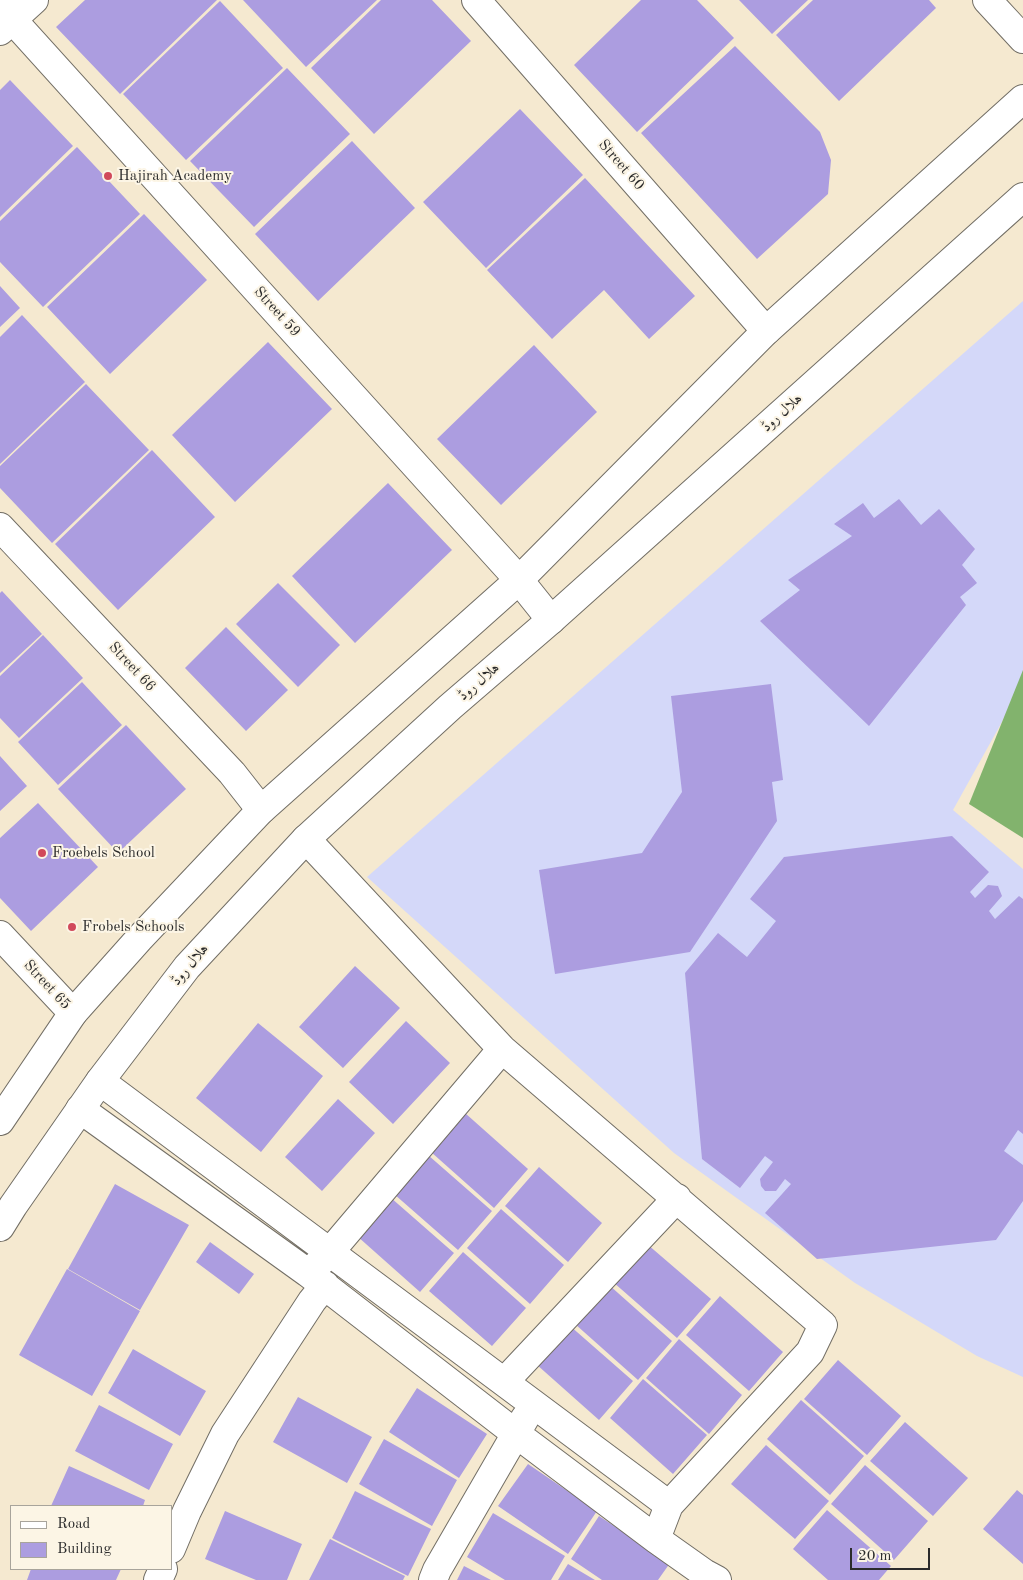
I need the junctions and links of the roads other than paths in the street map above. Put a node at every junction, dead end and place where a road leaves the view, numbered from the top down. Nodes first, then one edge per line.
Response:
1 (34, 0) edge
2 (476, 0) edge
3 (987, 0) edge
4 (4, 19) edge
5 (1023, 39) edge
6 (1023, 99) edge
7 (1023, 197) edge
8 (766, 331) junction
9 (0, 526) edge
10 (519, 580) junction
11 (551, 620) junction
12 (261, 810) junction
13 (306, 839) junction
14 (0, 935) edge
15 (73, 1013) junction
16 (502, 1049) junction
17 (100, 1081) junction
18 (80, 1109) junction
19 (0, 1121) edge
20 (676, 1198) junction
21 (0, 1227) edge
22 (329, 1253) junction
23 (316, 1279) junction
24 (504, 1382) junction
25 (534, 1404) junction
26 (515, 1433) junction
27 (669, 1505) junction
28 (656, 1539) junction
29 (172, 1547) edge
30 (705, 1578) edge
31 (433, 1580) edge

1 - 4 street
2 - 8 street, Street 60
3 - 5 street
4 - 10 street, Street 59
6 - 8 street
7 - 11 street, ہلال روڈ
8 - 10 street
9 - 12 street, Street 66
10 - 11 street, Street 59
10 - 12 street
11 - 13 street, ہلال روڈ
12 - 15 street
13 - 16 street
13 - 17 street, ہلال روڈ
14 - 15 street, Street 65
15 - 19 street
16 - 20 street
16 - 22 street
17 - 18 street, ہلال روڈ
17 - 22 street
18 - 21 street, ہلال روڈ
18 - 23 street
20 - 24 street
20 - 27 street
22 - 23 street
22 - 24 street
23 - 26 street
23 - 29 street
24 - 25 street
25 - 26 street
25 - 27 street
26 - 28 street
26 - 31 street
27 - 28 street
28 - 30 street

